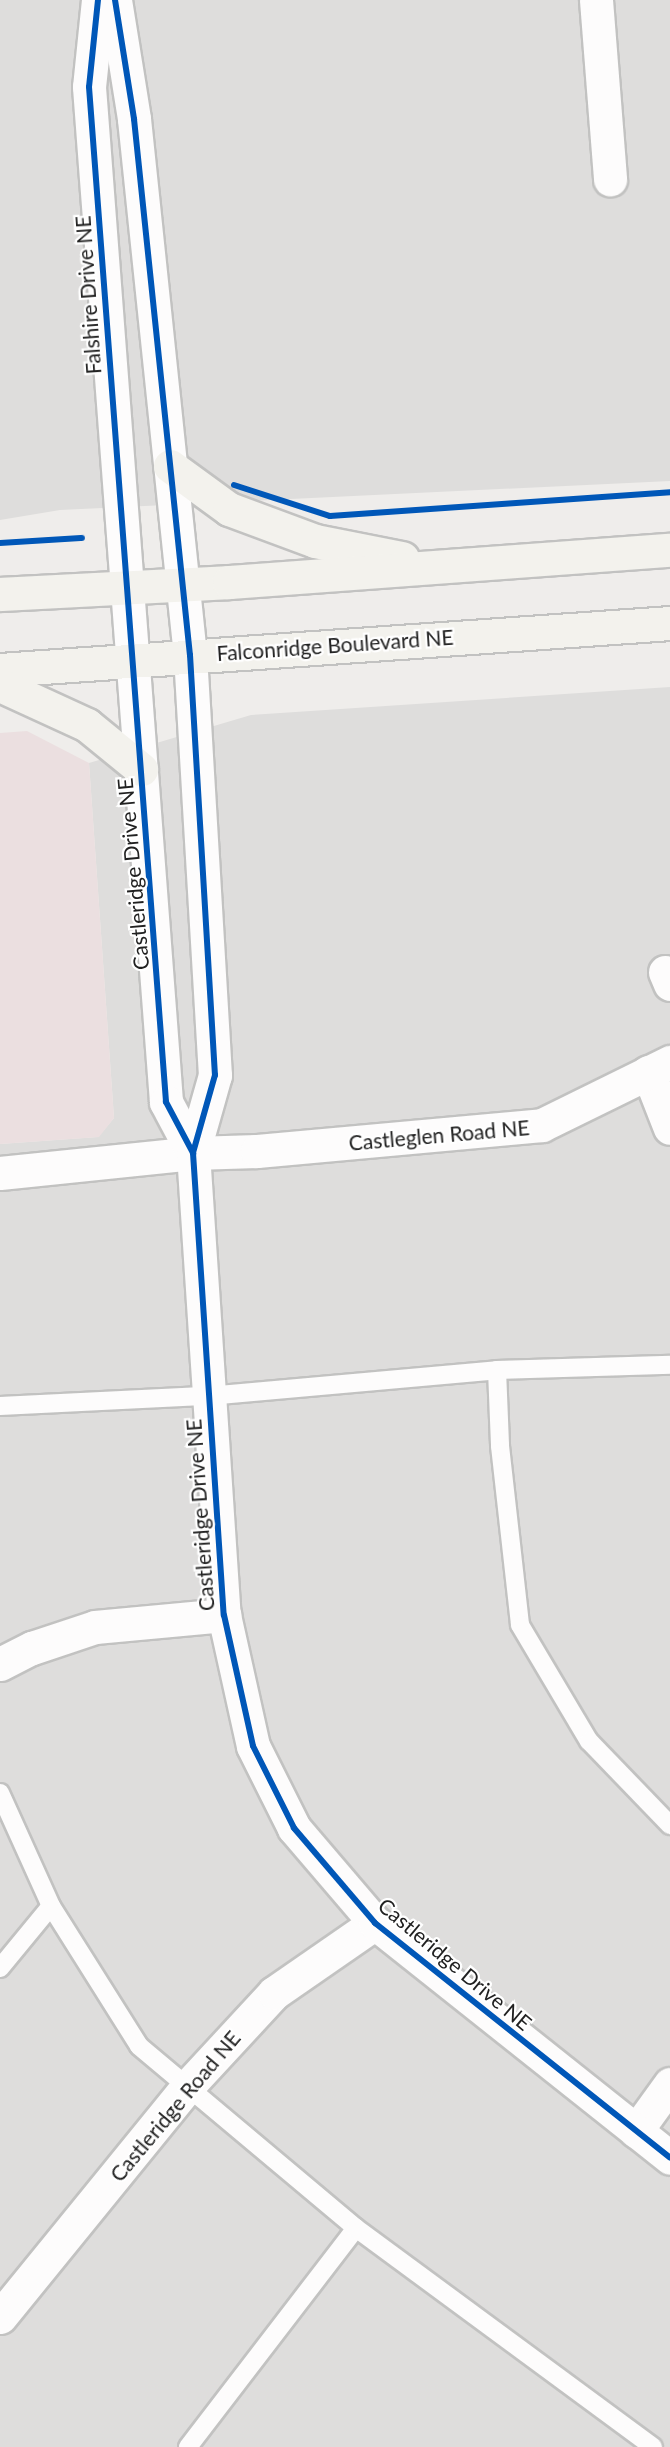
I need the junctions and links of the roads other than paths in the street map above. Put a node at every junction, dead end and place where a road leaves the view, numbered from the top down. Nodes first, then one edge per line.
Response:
1 (98, 0) edge
2 (115, 0) edge
3 (596, 0) edge
4 (610, 179) dead end
5 (170, 466) junction
6 (670, 550) edge
7 (442, 566) junction
8 (183, 583) junction
9 (128, 587) junction
10 (0, 594) edge
11 (670, 623) edge
12 (190, 655) junction
13 (134, 661) junction
14 (0, 670) edge
15 (0, 684) edge
16 (141, 769) junction
17 (659, 1067) edge
18 (670, 1128) edge
19 (193, 1153) junction
20 (0, 1173) edge
21 (670, 1365) edge
22 (497, 1370) junction
23 (207, 1396) junction
24 (0, 1406) edge
25 (224, 1615) junction
26 (0, 1664) edge
27 (0, 1793) edge
28 (670, 1825) edge
29 (51, 1905) junction
30 (375, 1923) junction
31 (0, 1968) edge
32 (670, 2084) edge
33 (188, 2087) junction
34 (636, 2131) junction
35 (670, 2158) edge
36 (356, 2228) junction
37 (0, 2317) edge
38 (188, 2447) edge
39 (653, 2447) edge

1 - 9 street, Falshire Drive NE
2 - 5 street
3 - 4 street
5 - 7 main road
5 - 8 street
6 - 7 main road
7 - 8 main road
8 - 9 main road
8 - 12 street, Castleridge Drive NE
9 - 10 main road
9 - 13 street, Castleridge Drive NE
11 - 12 main road, Falconridge Boulevard NE
12 - 13 main road, Falconridge Boulevard NE
12 - 19 street, Castleridge Drive NE
13 - 14 main road, Falconridge Boulevard NE
13 - 16 street, Castleridge Drive NE
15 - 16 main road
16 - 19 street, Castleridge Drive NE
17 - 18 street
17 - 19 street, Castleglen Road NE
19 - 20 street, Castleglen Road NE
19 - 23 street, Castleridge Drive NE
21 - 22 lane
22 - 23 lane
22 - 28 lane
23 - 24 lane
23 - 25 street, Castleridge Drive NE
25 - 26 street
25 - 30 street, Castleridge Drive NE
27 - 29 lane
29 - 31 lane
29 - 33 lane
30 - 33 street, Castleridge Road NE
30 - 34 street, Castleridge Drive NE
32 - 34 street
33 - 36 lane
33 - 37 street, Castleridge Road NE
34 - 35 street, Castleridge Drive NE
36 - 38 lane
36 - 39 lane

